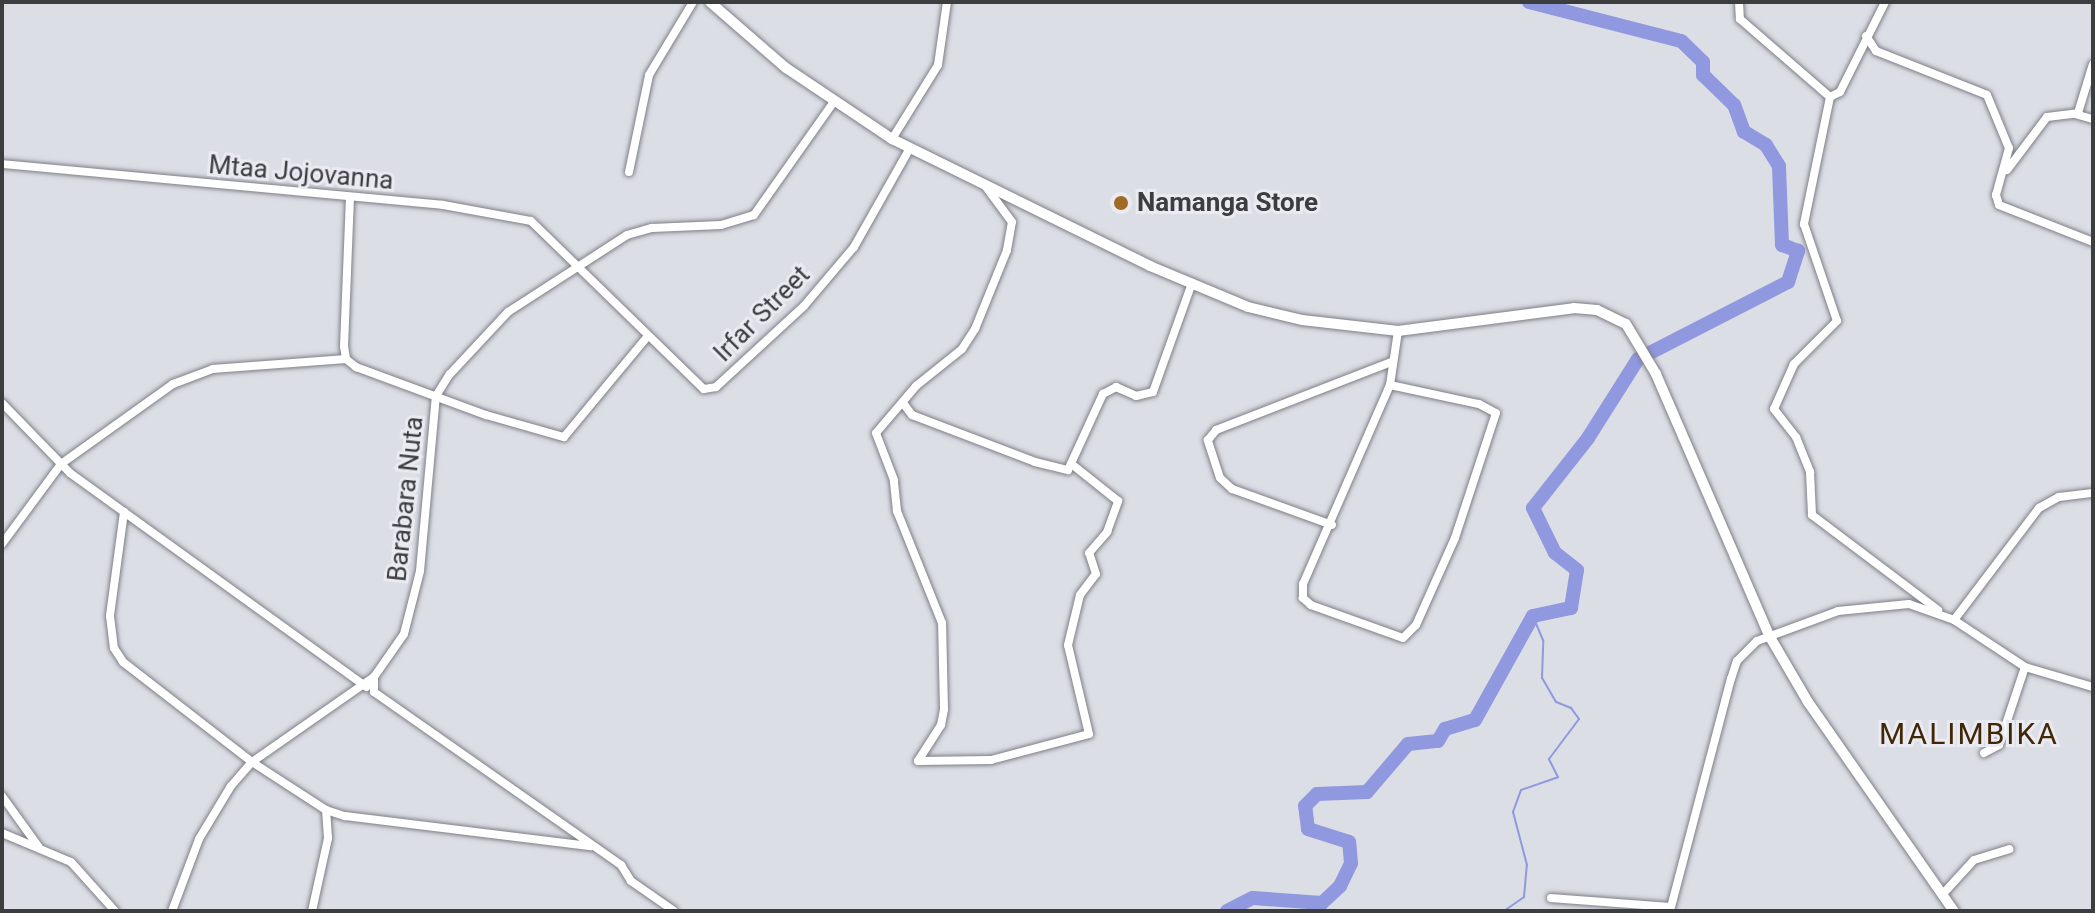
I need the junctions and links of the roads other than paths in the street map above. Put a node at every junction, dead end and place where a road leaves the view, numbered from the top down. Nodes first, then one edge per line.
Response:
1 (693, 2) edge
2 (710, 2) edge
3 (947, 2) edge
4 (1739, 2) edge
5 (1885, 2) edge
6 (1866, 36) junction
7 (2093, 64) edge
8 (1830, 97) junction
9 (833, 103) junction
10 (2075, 114) junction
11 (2093, 119) edge
12 (892, 139) junction
13 (910, 148) junction
14 (2, 164) edge
15 (2007, 170) junction
16 (629, 172) dead end
17 (986, 187) junction
18 (350, 197) junction
19 (2093, 242) edge
20 (578, 264) junction
21 (1192, 283) junction
22 (1398, 331) junction
23 (647, 337) junction
24 (346, 359) junction
25 (1391, 362) junction
26 (1390, 385) junction
27 (436, 396) junction
28 (2, 403) edge
29 (903, 403) junction
30 (61, 464) junction
31 (1074, 466) junction
32 (2093, 493) edge
33 (124, 512) junction
34 (1332, 525) junction
35 (2, 544) edge
36 (1943, 615) junction
37 (1954, 620) junction
38 (1770, 637) junction
39 (2025, 667) junction
40 (374, 677) junction
41 (363, 684) junction
42 (2093, 687) edge
43 (374, 692) junction
44 (1984, 753) dead end
45 (252, 762) junction
46 (2, 796) edge
47 (326, 810) junction
48 (2, 833) edge
49 (591, 846) junction
50 (38, 847) junction
51 (2009, 849) dead end
52 (1942, 895) junction
53 (1551, 898) dead end
54 (1670, 909) edge
55 (115, 911) edge
56 (172, 911) edge
57 (312, 911) edge
58 (674, 911) edge
59 (1954, 911) edge

1 - 16 street
2 - 9 main road
3 - 12 street
4 - 8 street
5 - 6 street
6 - 8 street
6 - 15 street
7 - 10 street
8 - 36 street
9 - 12 main road
9 - 20 street, Barabara Nuta
10 - 11 street
10 - 15 street
12 - 13 main road
13 - 17 main road
13 - 23 street, Irfar Street
14 - 18 street, Mtaa Jojovanna
15 - 19 street
17 - 21 main road
17 - 29 street
18 - 20 street, Mtaa Jojovanna
18 - 24 street
20 - 23 street, Irfar Street
20 - 27 street, Barabara Nuta
21 - 22 main road
21 - 31 street
22 - 25 street
22 - 38 main road
23 - 27 street
24 - 27 street
24 - 30 street
25 - 26 street
25 - 34 street
26 - 34 street
26 - 34 street
27 - 40 street, Barabara Nuta
28 - 30 street
29 - 31 street
29 - 31 street
30 - 33 street
30 - 35 street
32 - 37 street
33 - 41 street
33 - 45 street
36 - 37 street
36 - 38 street
37 - 39 street
38 - 52 main road
38 - 54 street
39 - 42 street
39 - 44 street
40 - 41 street, Barabara Nuta
40 - 43 street
41 - 43 street
41 - 45 street, Barabara Nuta
43 - 49 street
45 - 47 street
45 - 56 street, Barabara Nuta
46 - 50 street
47 - 49 street
47 - 57 street
48 - 50 street
49 - 58 street
50 - 55 street
51 - 52 street
52 - 59 main road
53 - 54 street

